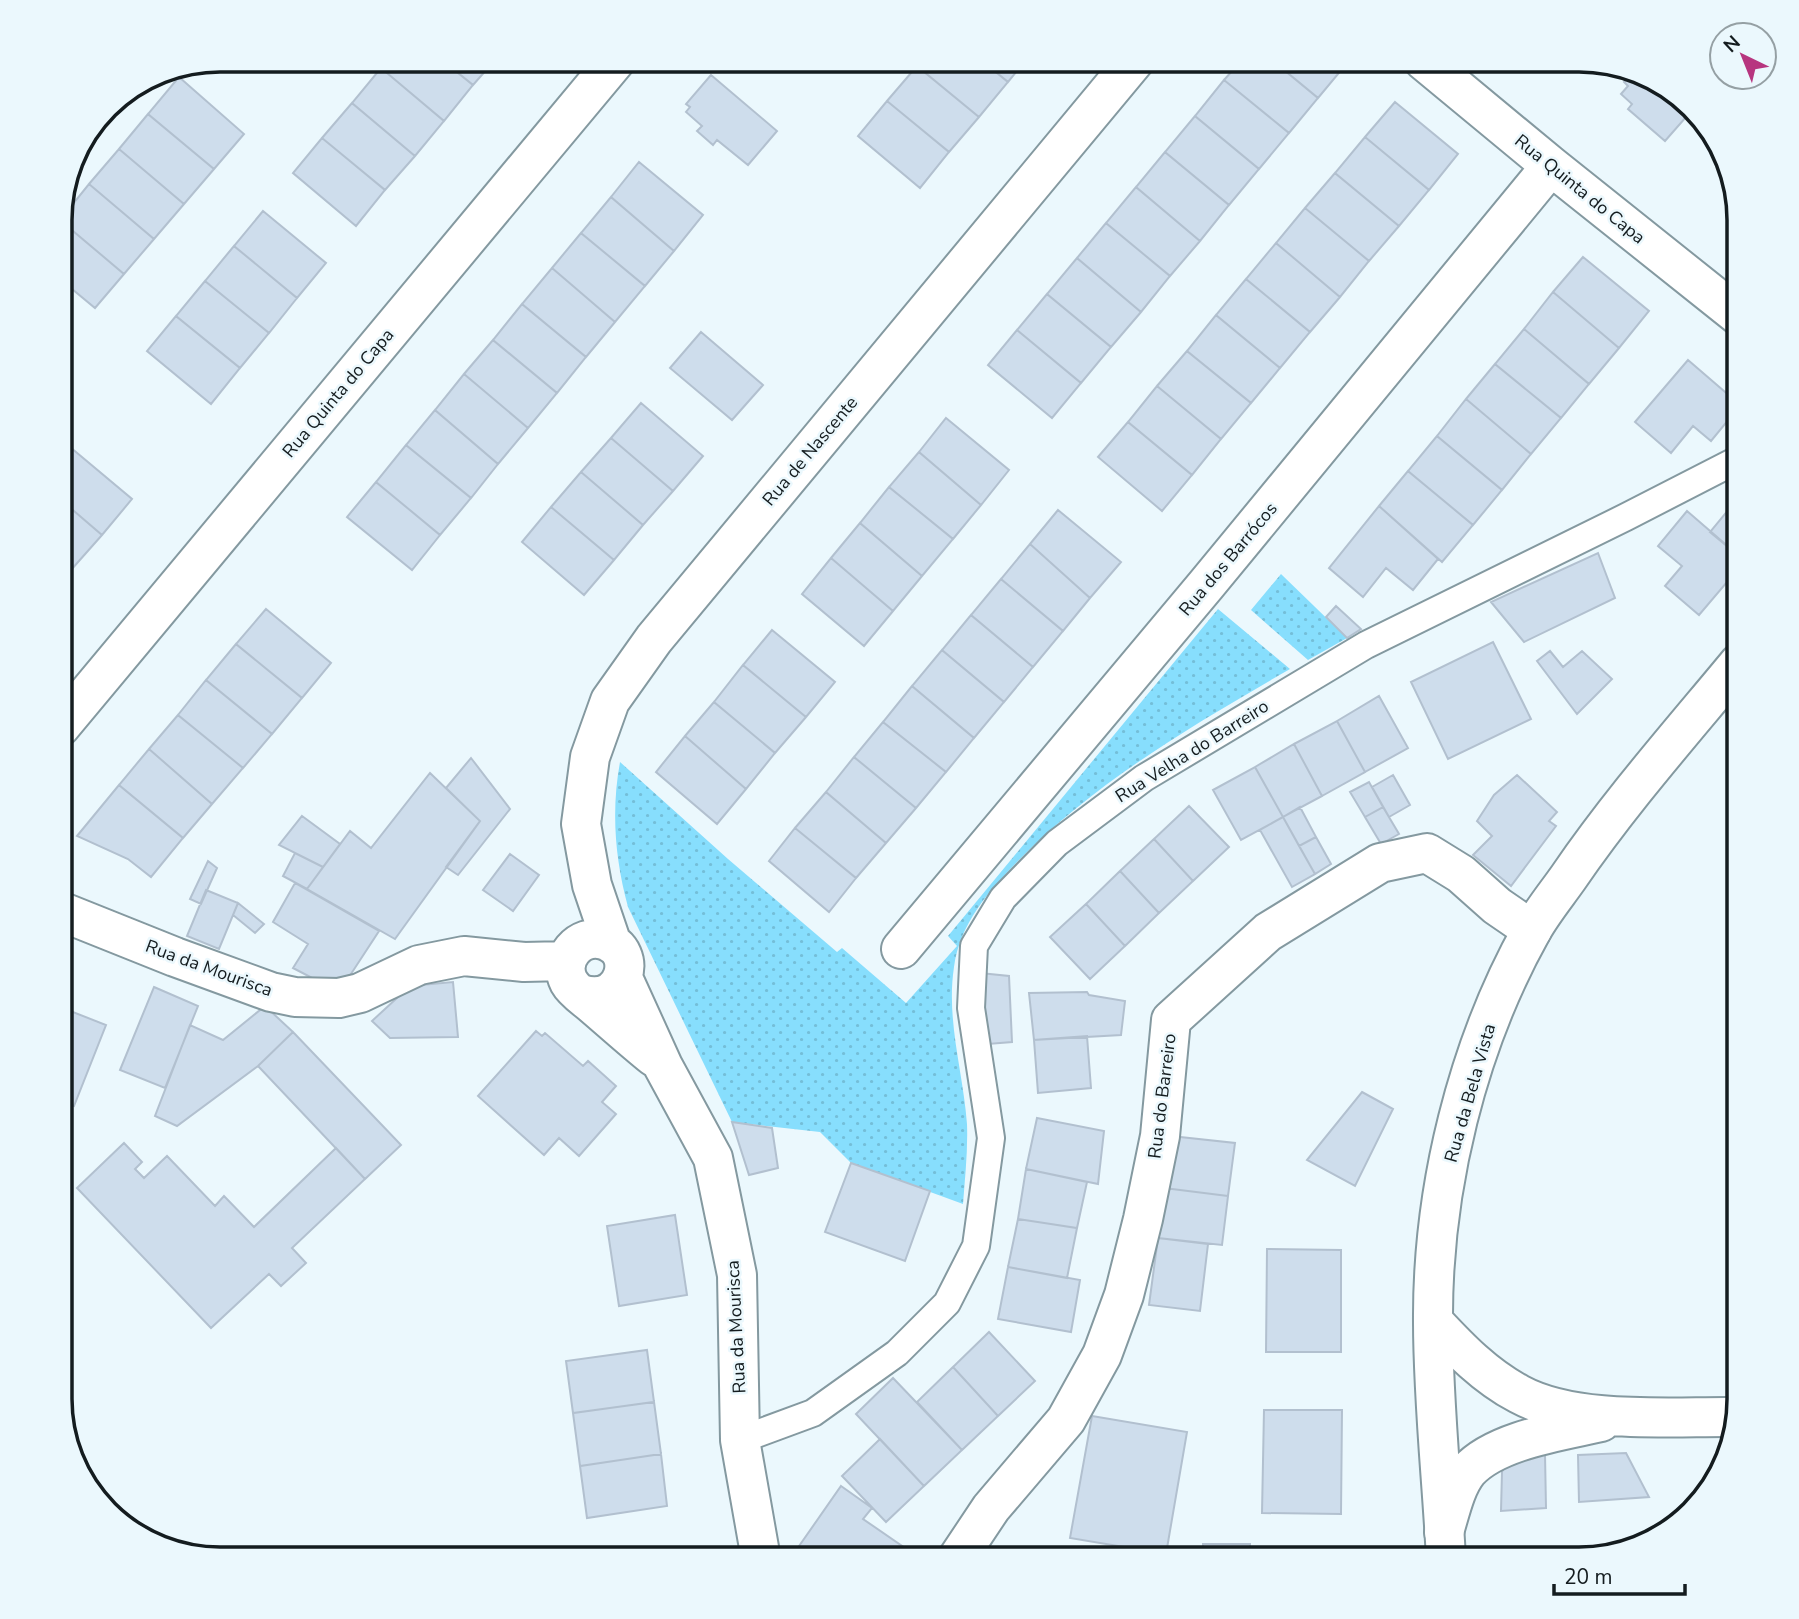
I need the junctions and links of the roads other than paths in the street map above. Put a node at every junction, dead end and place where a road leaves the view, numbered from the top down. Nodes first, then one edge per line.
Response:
1 (606, 72) edge
2 (1125, 72) edge
3 (1437, 72) edge
4 (1551, 166) junction
5 (1727, 306) edge
6 (1727, 466) edge
7 (1727, 678) edge
8 (72, 713) edge
9 (72, 916) edge
10 (1532, 930) junction
11 (901, 949) dead end
12 (589, 967) junction
13 (1433, 1321) junction
14 (1627, 1416) junction
15 (1726, 1417) edge
16 (740, 1440) junction
17 (1445, 1546) edge
18 (759, 1547) edge
19 (965, 1547) edge

1 - 8 street, Rua Quinta do Capa
2 - 12 street, Rua de Nascente
3 - 4 street, Rua Quinta do Capa
4 - 5 street, Rua Quinta do Capa
4 - 11 street, Rua dos Barrócos
6 - 16 lane, Rua Velha do Barreiro
7 - 10 street, Rua da Bela Vista
9 - 12 street, Rua da Mourisca
10 - 13 street, Rua da Bela Vista
10 - 19 street, Rua do Barreiro
12 - 16 street, Rua da Mourisca
13 - 14 street
13 - 17 street, Rua da Bela Vista
14 - 15 street
14 - 17 street
16 - 18 street, Rua da Mourisca

